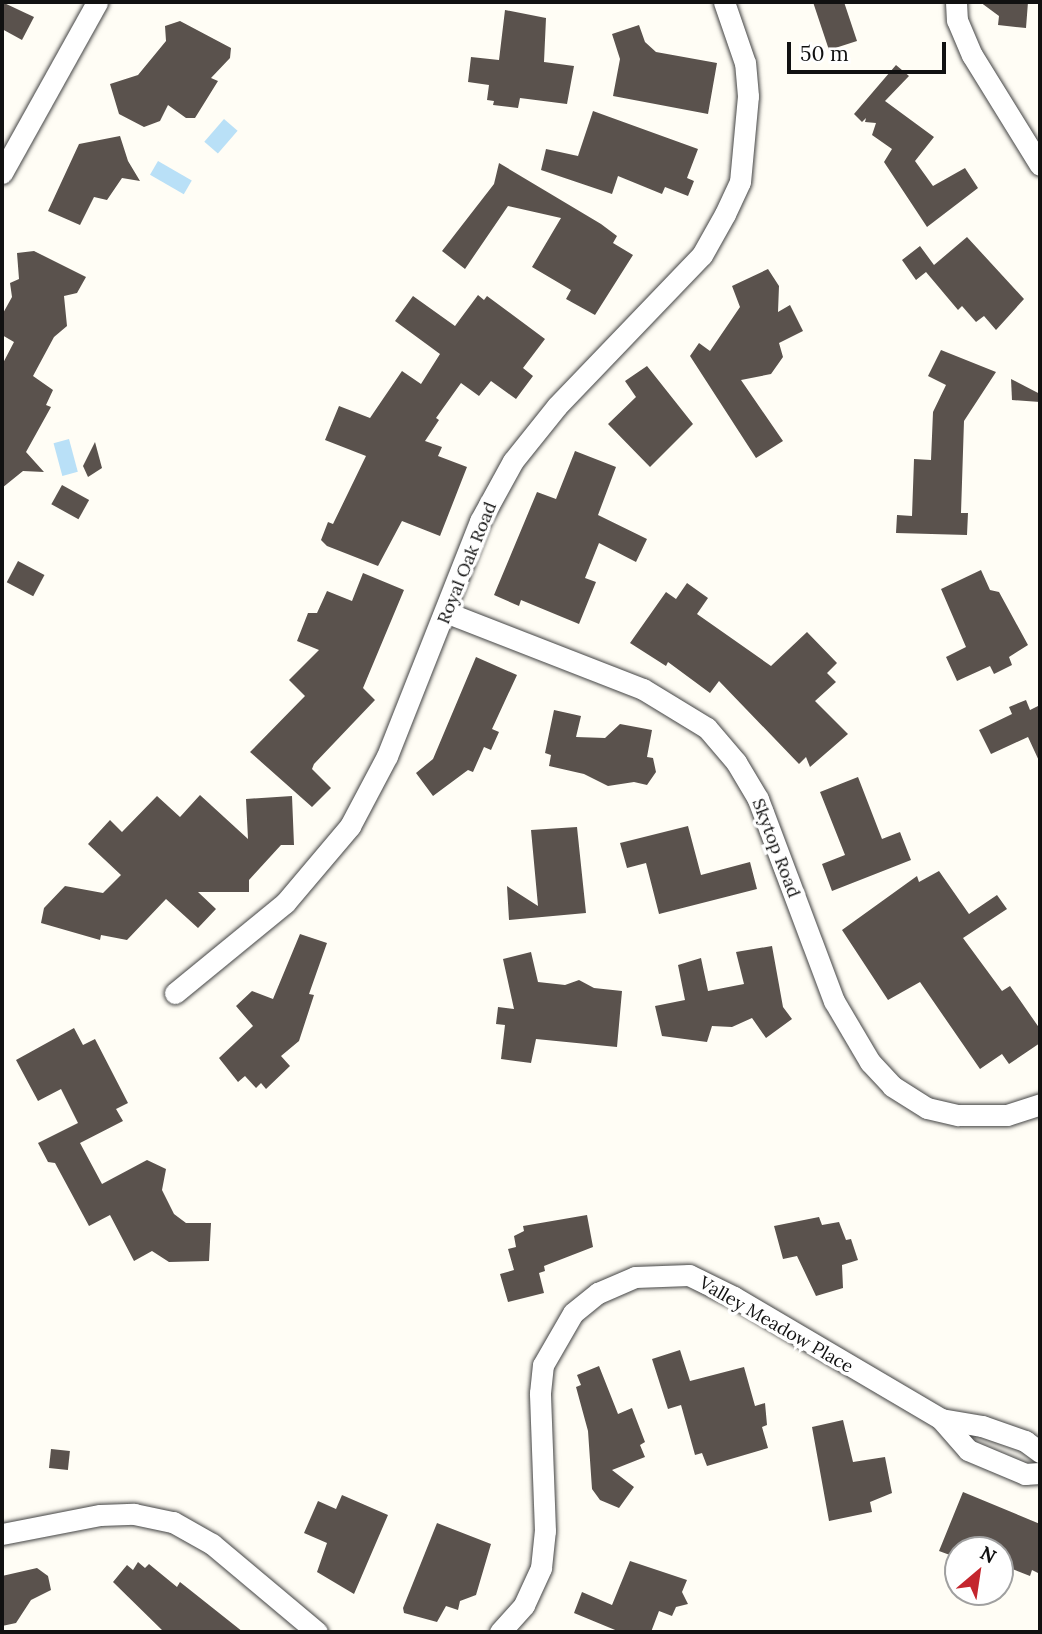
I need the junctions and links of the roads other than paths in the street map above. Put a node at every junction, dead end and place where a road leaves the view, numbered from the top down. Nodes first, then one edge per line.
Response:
1 (97, 2) edge
2 (724, 2) edge
3 (956, 2) edge
4 (1040, 165) edge
5 (2, 173) edge
6 (448, 612) junction
7 (174, 993) dead end
8 (1040, 1104) edge
9 (941, 1419) junction
10 (993, 1430) junction
11 (1040, 1452) edge
12 (981, 1457) junction
13 (1040, 1473) edge
14 (2, 1534) edge
15 (317, 1632) edge
16 (500, 1632) edge

1 - 5 street
2 - 6 street, Royal Oak Road
3 - 4 street
6 - 7 street, Royal Oak Road
6 - 8 street, Skytop Road
9 - 10 street, Valley Meadow Place
9 - 12 street, Valley Meadow Place
9 - 16 street, Valley Meadow Place
10 - 11 street, Valley Meadow Place
10 - 12 street
12 - 13 street, Valley Meadow Place
14 - 15 street

